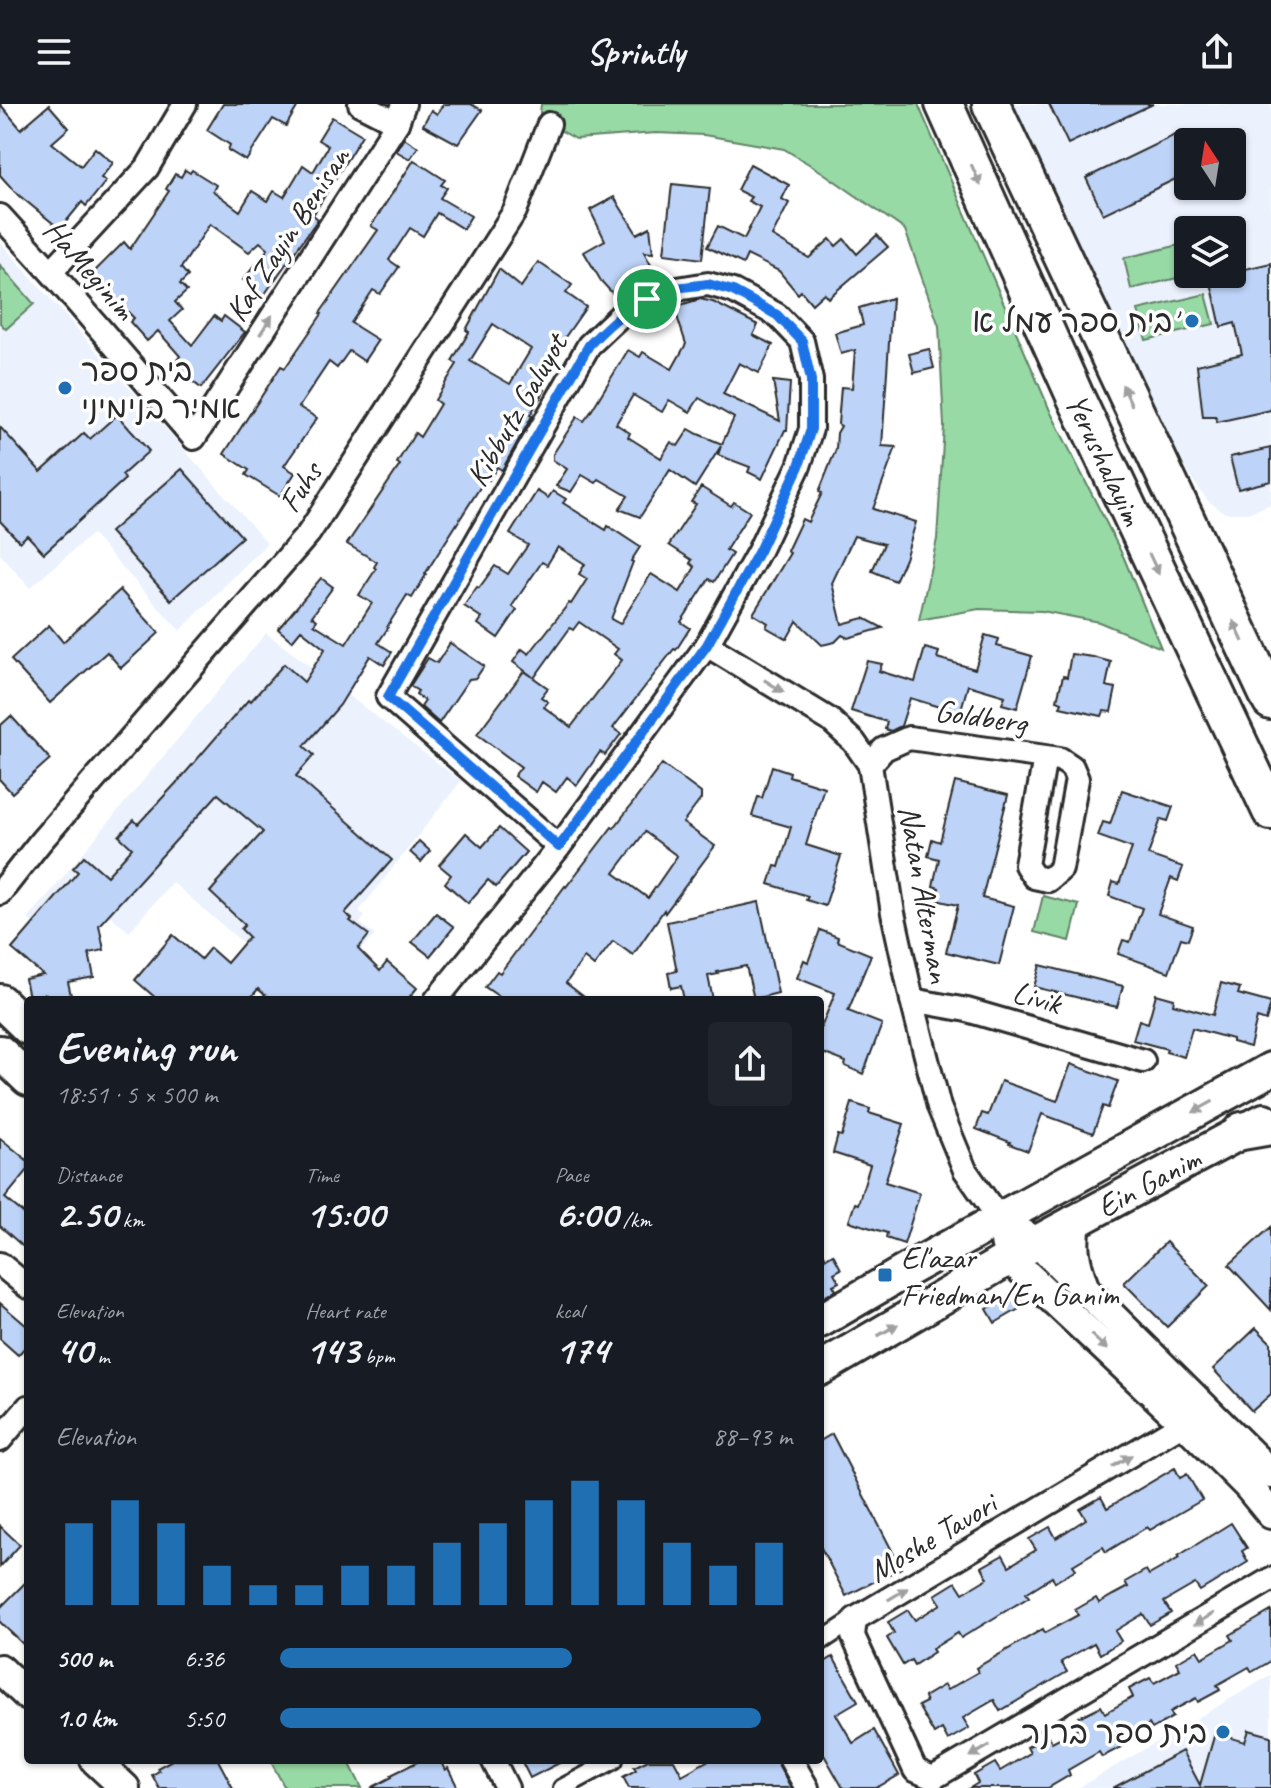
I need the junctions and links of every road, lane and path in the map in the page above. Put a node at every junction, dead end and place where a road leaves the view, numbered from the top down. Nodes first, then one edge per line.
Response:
1 (185, 104) edge
2 (360, 104) edge
3 (944, 104) edge
4 (991, 104) edge
5 (401, 114) edge
6 (549, 124) dead end
7 (0, 216) edge
8 (51, 272) junction
9 (194, 438) joint
10 (707, 645) junction
11 (1271, 701) edge
12 (1045, 757) junction
13 (870, 765) junction
14 (1271, 811) edge
15 (41, 841) junction
16 (559, 847) junction
17 (0, 870) edge
18 (0, 893) edge
19 (439, 996) edge
20 (912, 1000) junction
21 (0, 1001) edge
22 (24, 1024) edge
23 (0, 1052) edge
24 (1143, 1061) dead end
25 (1271, 1069) edge
26 (24, 1075) edge
27 (1261, 1125) edge
28 (1000, 1220) junction
29 (1074, 1222) junction
30 (1037, 1242) junction
31 (1009, 1258) junction
32 (0, 1264) edge
33 (24, 1284) edge
34 (1082, 1287) junction
35 (824, 1319) edge
36 (824, 1367) edge
37 (24, 1412) edge
38 (1195, 1416) junction
39 (0, 1440) edge
40 (1271, 1474) edge
41 (1271, 1514) edge
42 (1271, 1579) edge
43 (855, 1619) junction
44 (824, 1639) edge
45 (0, 1669) edge
46 (24, 1692) edge
47 (99, 1764) edge
48 (495, 1764) edge
49 (607, 1764) edge
50 (793, 1764) edge
51 (125, 1788) edge
52 (507, 1788) edge
53 (562, 1788) edge
54 (807, 1788) edge

1 - 8 street
2 - 5 street
3 -> 14 highway, Yerushalayim
11 -> 4 highway, Yerushalayim
9 -> 5 street, Kaf Zayin Benisan
6 - 15 street, Fuhs
7 - 8 street, HaMeginim
8 - 9 street, HaMeginim
10 -> 13 street, Natan Alterman
10 - 16 street, Kibbutz Galuyot
10 - 16 street, Kibbutz Galuyot
12 - 12 street, Goldberg
12 - 13 street, Goldberg
13 - 20 street, Natan Alterman
15 - 17 street, Fuhs
15 - 18 street, Fuhs
16 - 19 street, Kibbutz Galuyot
20 - 24 street, Livik
20 - 28 street, Natan Alterman
21 - 22 main road
23 - 26 main road
25 -> 28 main road, Ein Ganim
27 - 29 main road, Ein Ganim
28 - 30 street
28 - 31 street
28 - 35 main road, Ein Ganim
29 - 30 main road, Ein Ganim
29 - 34 main road
30 - 31 main road, Ein Ganim
30 - 34 street
36 -> 31 main road, Ein Ganim
31 -> 38 street
32 - 33 street
34 - 38 street
37 - 39 street
38 - 40 street
38 - 41 street
43 -> 38 street, Moshe Tavori
42 -> 43 street, Moshe Tavori
43 - 44 street
45 - 46 street
47 - 51 street
48 - 52 street
49 - 53 street
50 - 54 street

